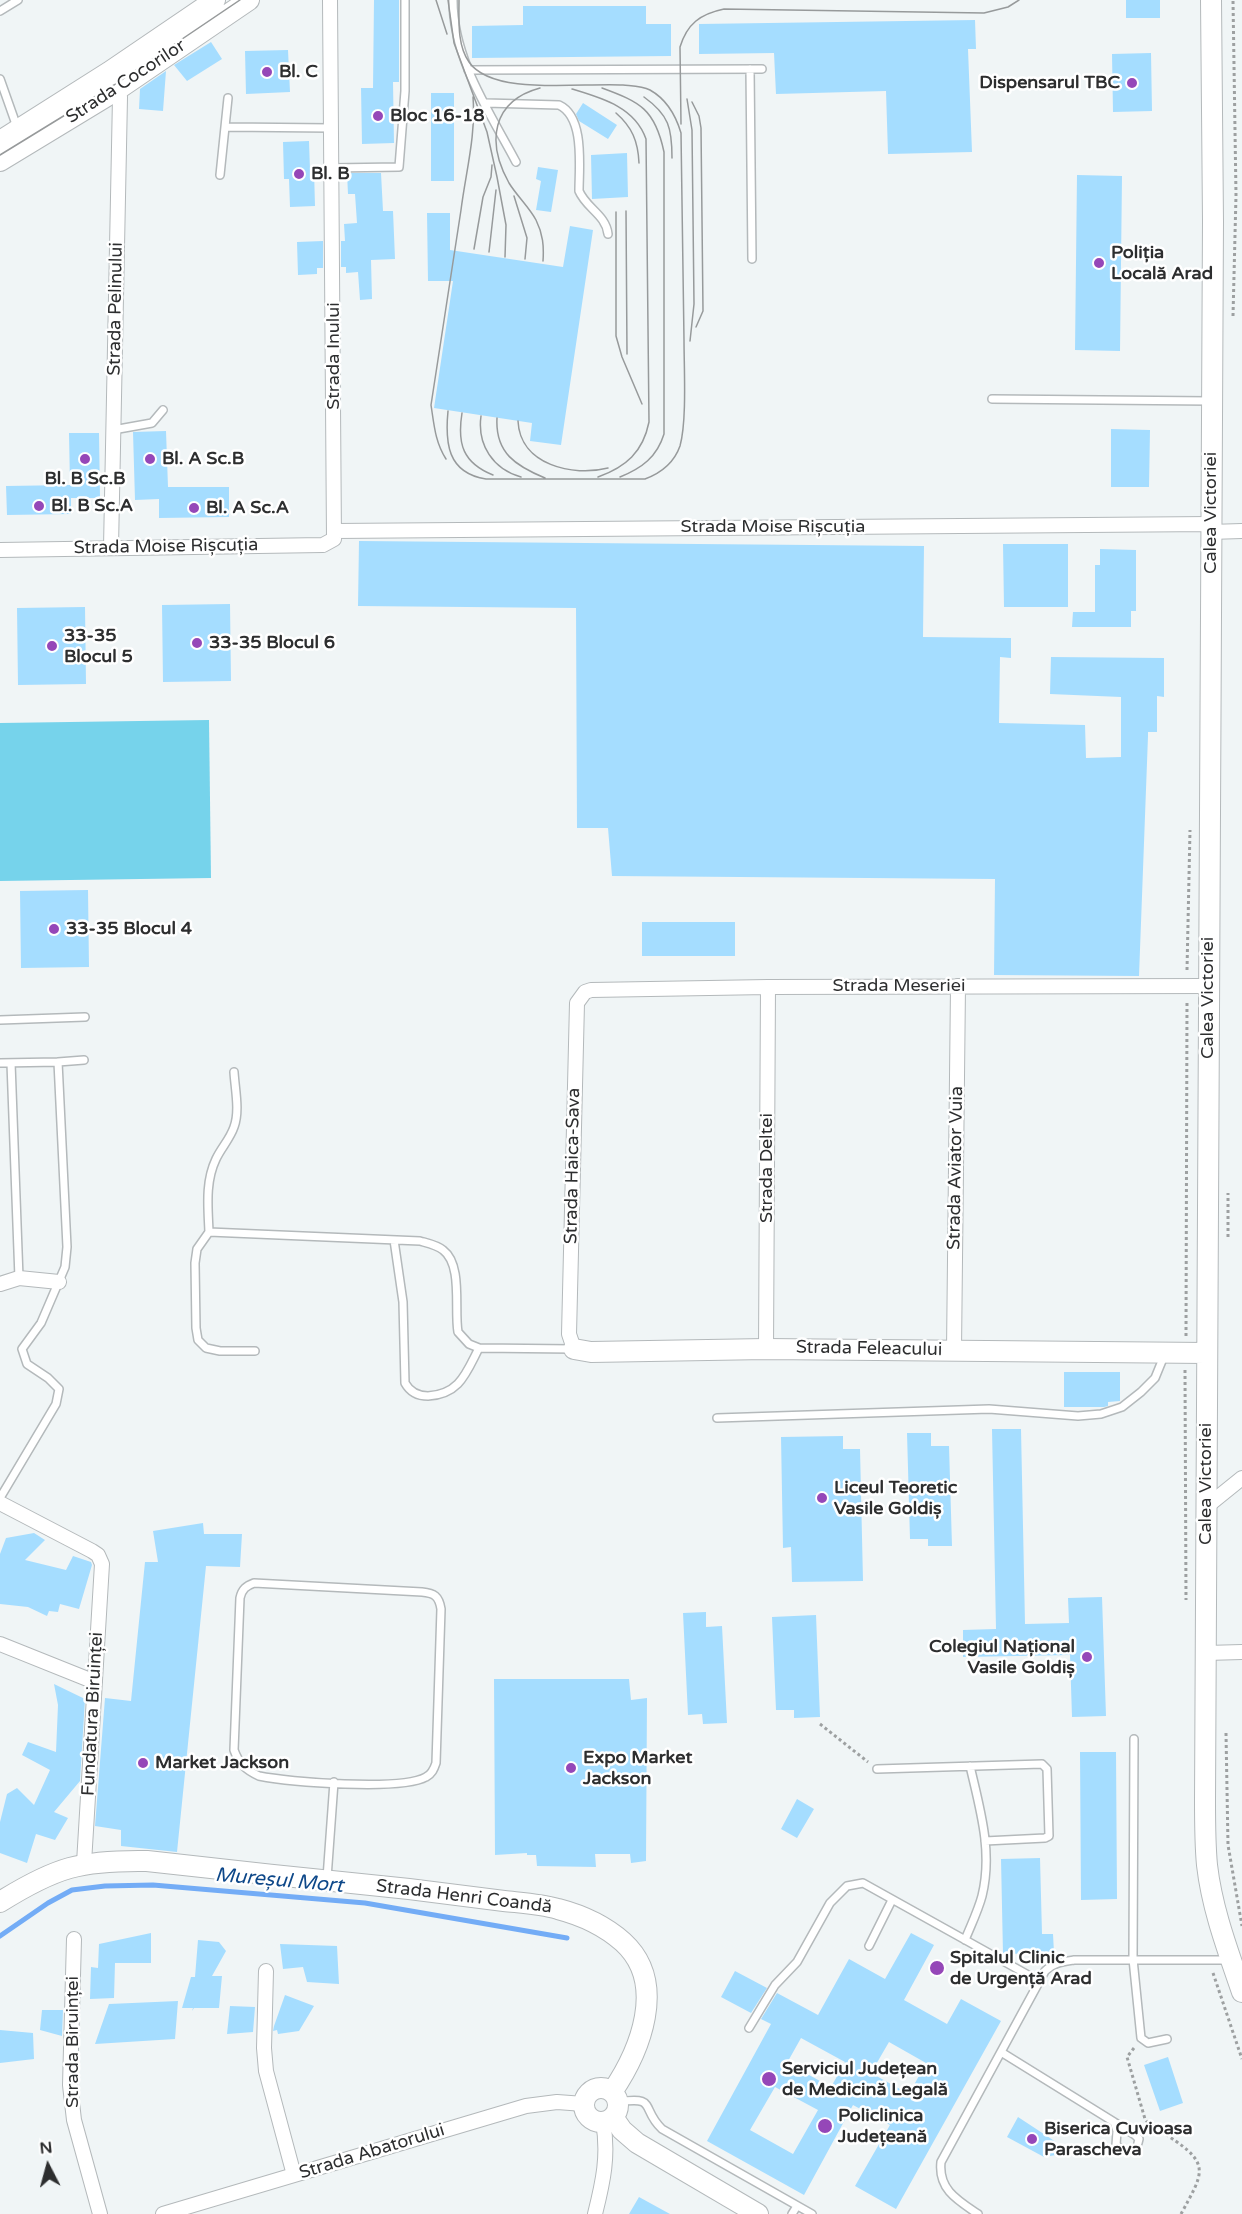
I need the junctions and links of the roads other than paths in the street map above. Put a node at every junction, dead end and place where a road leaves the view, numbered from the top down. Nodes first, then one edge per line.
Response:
1 (18, 0) edge
2 (214, 0) edge
3 (249, 0) edge
4 (330, 0) edge
5 (405, 0) edge
6 (453, 0) edge
7 (1211, 0) edge
8 (0, 11) edge
9 (468, 69) junction
10 (750, 69) junction
11 (762, 69) dead end
12 (0, 79) edge
13 (113, 81) junction
14 (228, 98) dead end
15 (486, 103) junction
16 (226, 127) junction
17 (331, 128) junction
18 (21, 138) junction
19 (0, 141) edge
20 (0, 161) edge
21 (516, 162) dead end
22 (332, 168) junction
23 (220, 175) dead end
24 (608, 234) dead end
25 (752, 259) dead end
26 (992, 399) dead end
27 (1210, 401) junction
28 (163, 410) dead end
29 (113, 430) junction
30 (1210, 528) junction
31 (1242, 531) edge
32 (334, 536) junction
33 (111, 547) junction
34 (0, 550) edge
35 (958, 986) junction
36 (1208, 986) junction
37 (768, 987) junction
38 (591, 990) joint
39 (85, 1017) dead end
40 (0, 1020) edge
41 (84, 1060) dead end
42 (58, 1062) junction
43 (0, 1063) edge
44 (11, 1063) junction
45 (234, 1072) dead end
46 (209, 1232) junction
47 (394, 1240) junction
48 (19, 1278) junction
49 (59, 1282) junction
50 (0, 1284) edge
51 (479, 1348) junction
52 (766, 1348) junction
53 (574, 1349) junction
54 (954, 1350) junction
55 (255, 1351) dead end
56 (1165, 1353) junction
57 (1206, 1353) junction
58 (717, 1418) dead end
59 (1242, 1478) edge
60 (0, 1498) edge
61 (0, 1503) edge
62 (1206, 1507) junction
63 (0, 1644) edge
64 (1242, 1652) edge
65 (1206, 1653) junction
66 (95, 1682) junction
67 (1134, 1738) dead end
68 (970, 1766) junction
69 (878, 1769) road end
70 (334, 1782) junction
71 (985, 1841) junction
72 (84, 1863) junction
73 (327, 1881) junction
74 (892, 1900) junction
75 (0, 1902) edge
76 (74, 1939) dead end
77 (965, 1940) junction
78 (869, 1946) dead end
79 (1133, 1959) junction
80 (1236, 1960) edge
81 (266, 1971) dead end
82 (1039, 1981) junction
83 (1242, 1992) edge
84 (750, 2028) dead end
85 (1167, 2039) dead end
86 (1000, 2052) junction
87 (584, 2104) junction
88 (611, 2108) junction
89 (1114, 2122) junction
90 (1138, 2143) dead end
91 (1120, 2148) dead end
92 (294, 2175) junction
93 (797, 2205) junction
94 (100, 2214) edge
95 (163, 2214) edge
96 (595, 2214) edge
97 (758, 2214) edge
98 (792, 2214) edge
99 (812, 2214) edge
100 (978, 2214) edge

1 - 8 lane
2 - 13 main road, Strada Cocorilor
3 - 13 main road, Strada Cocorilor
4 - 17 street, Strada Inului
5 - 22 lane
6 - 9 lane
7 - 27 main road, Calea Victoriei
9 - 10 lane
9 - 15 lane
10 - 11 lane
10 - 25 lane
12 - 18 lane
13 - 18 main road, Strada Cocorilor
13 - 29 street, Strada Pelinului
14 - 16 lane
15 - 21 lane
15 - 24 lane
16 - 17 lane
16 - 23 lane
17 - 22 street, Strada Inului
18 - 19 main road, Strada Cocorilor
18 - 20 main road, Strada Cocorilor
22 - 32 street, Strada Inului
26 - 27 lane
27 - 30 main road, Calea Victoriei
28 - 29 lane
29 - 33 street, Strada Pelinului
30 - 31 street, Strada Moise Rișcuția
30 - 32 street, Strada Moise Rișcuția
30 - 36 main road, Calea Victoriei
32 - 33 street, Strada Moise Rișcuția
33 - 34 street, Strada Moise Rișcuția
35 - 36 street, Strada Meseriei
35 - 37 street, Strada Meseriei
35 - 54 street, Strada Aviator Vuia
36 - 57 main road, Calea Victoriei
37 - 38 street, Strada Meseriei
37 - 52 street, Strada Deltei
38 - 53 street, Strada Haica-Sava
39 - 40 lane
41 - 42 lane
42 - 44 lane
42 - 49 lane
43 - 44 lane
44 - 48 lane
45 - 46 lane
46 - 47 lane
46 - 55 lane
47 - 51 lane
47 - 51 lane
48 - 49 street
48 - 50 street
49 - 60 lane
51 - 53 lane
52 - 53 main road, Strada Feleacului
52 - 54 main road, Strada Feleacului
54 - 56 main road, Strada Feleacului
56 - 57 main road, Strada Feleacului
56 - 58 lane
57 - 62 main road, Calea Victoriei
59 - 62 street
61 - 66 street, Fundatura Biruinței
62 - 65 main road, Calea Victoriei
63 - 66 street
64 - 65 street
65 - 80 main road, Calea Victoriei
66 - 72 street, Fundatura Biruinței
67 - 79 lane
68 - 69 lane
68 - 71 lane
68 - 71 lane
70 - 70 lane
70 - 73 lane
71 - 77 lane
72 - 73 main road, Strada Henri Coandă
72 - 75 main road, Strada Henri Coandă
73 - 88 main road, Strada Henri Coandă
74 - 77 lane
74 - 78 lane
74 - 84 lane
76 - 94 street, Strada Biruinței
77 - 82 lane
79 - 80 lane
79 - 82 lane
79 - 85 lane
80 - 83 main road, Calea Victoriei
81 - 92 street
82 - 86 lane
86 - 89 lane
86 - 100 lane
87 - 88 main road
87 - 88 main road
87 - 92 street, Strada Abatorului
88 - 93 lane
88 - 96 street
88 - 97 main road
89 - 90 lane
89 - 91 lane
92 - 95 street, Strada Abatorului
93 - 98 lane
93 - 99 lane

